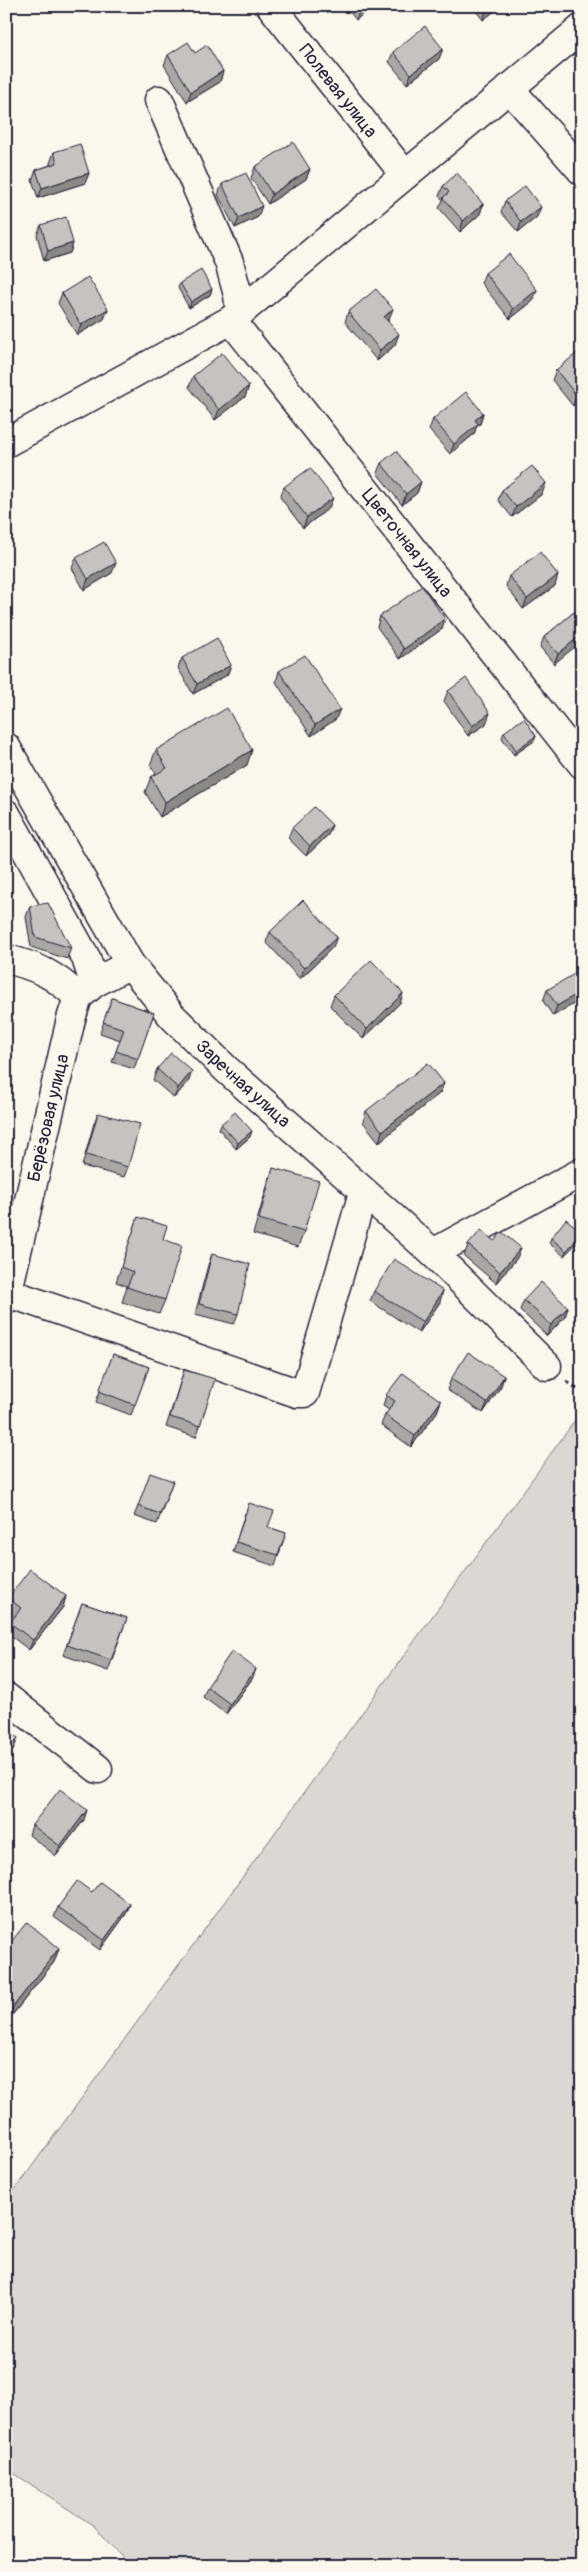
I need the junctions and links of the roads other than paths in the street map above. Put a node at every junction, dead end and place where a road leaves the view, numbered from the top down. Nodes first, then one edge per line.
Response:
1 (271, 6) edge
2 (582, 28) edge
3 (509, 88) junction
4 (159, 100) dead end
5 (582, 171) edge
6 (405, 175) junction
7 (235, 317) junction
8 (6, 443) edge
9 (6, 746) edge
10 (582, 764) edge
11 (6, 814) edge
12 (6, 959) edge
13 (130, 964) junction
14 (86, 990) junction
15 (582, 1172) edge
16 (364, 1193) junction
17 (432, 1253) junction
18 (7, 1294) edge
19 (547, 1366) dead end
20 (6, 1698) edge
21 (98, 1768) dead end

1 - 6 street, Полевая улица
2 - 3 street
3 - 5 street
3 - 6 street
4 - 7 street
6 - 7 street
7 - 8 street
7 - 10 street, Цветочная улица
9 - 13 street, Заречная улица
11 - 14 street
12 - 14 street
13 - 14 street
13 - 16 street, Заречная улица
14 - 18 street, Берёзовая улица
15 - 17 street
16 - 17 street, Заречная улица
16 - 18 street
17 - 19 street, Заречная улица
20 - 21 street

